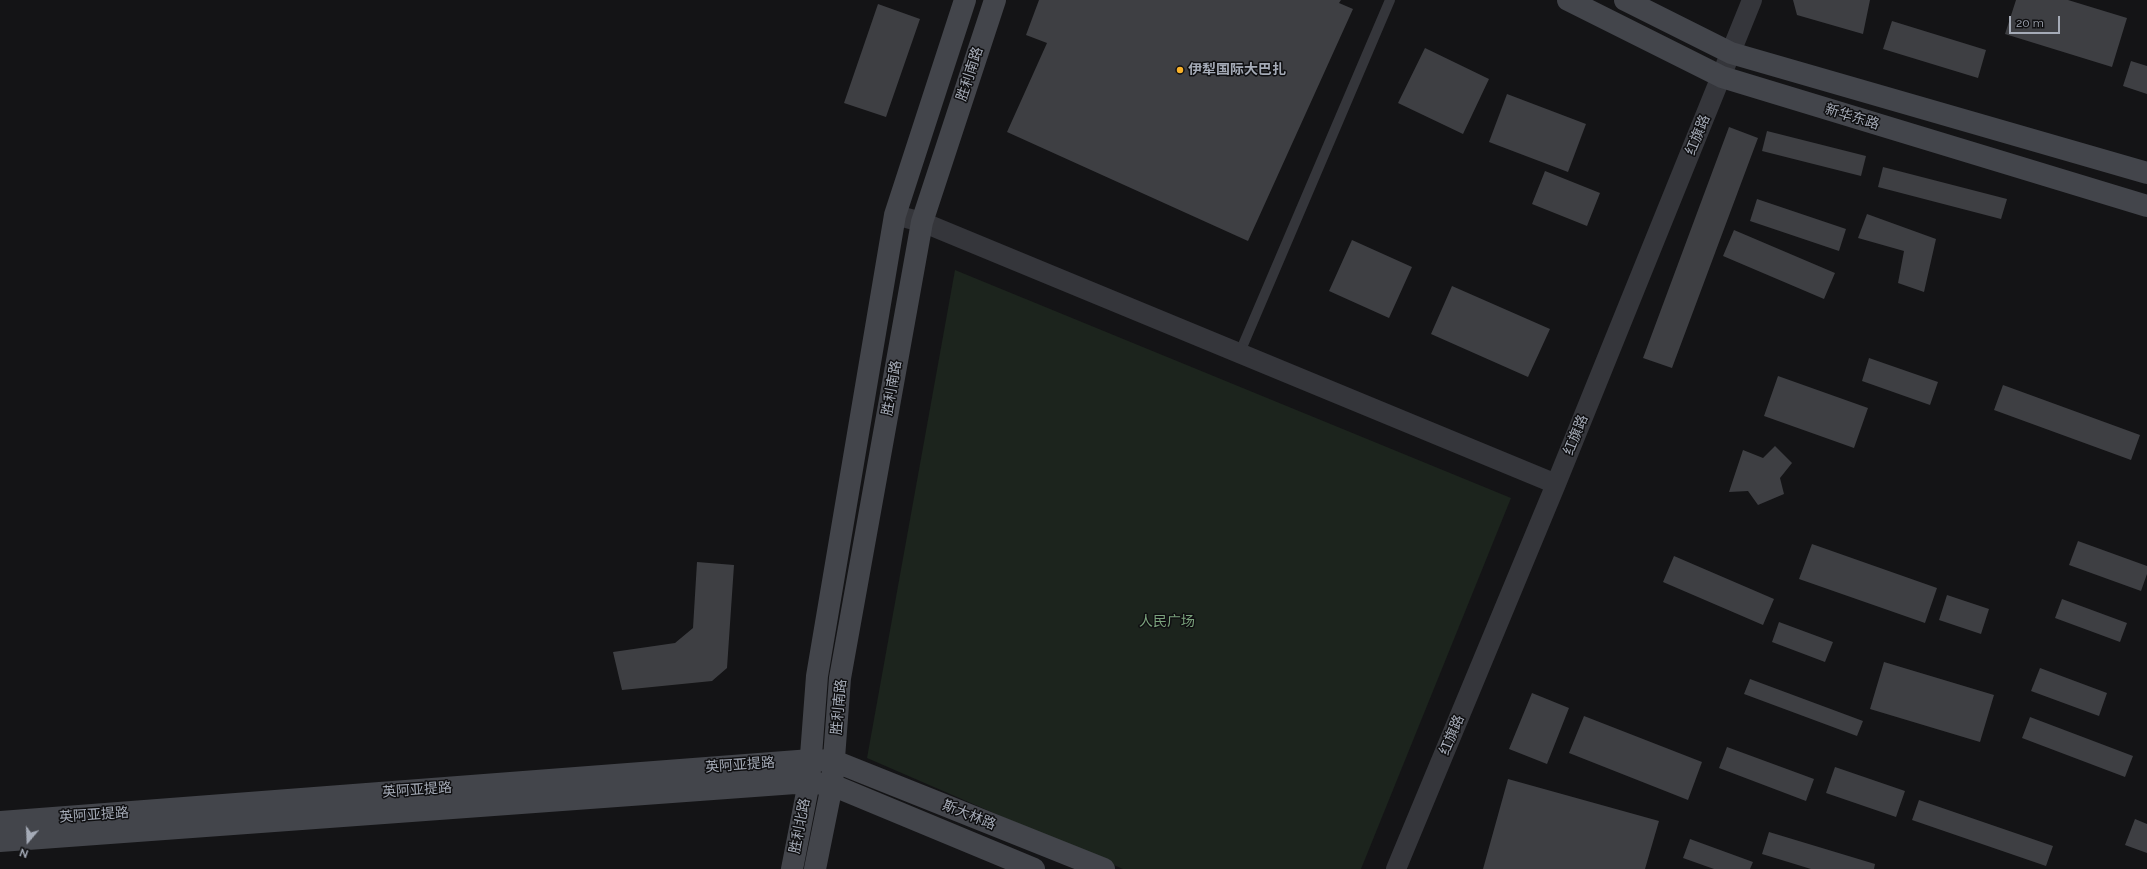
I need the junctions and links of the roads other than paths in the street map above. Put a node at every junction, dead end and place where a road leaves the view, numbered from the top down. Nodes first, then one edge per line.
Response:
1 (965, 0) edge
2 (995, 0) edge
3 (1390, 0) edge
4 (1568, 0) edge
5 (1625, 0) edge
6 (1752, 0) edge
7 (1730, 53) junction
8 (1722, 77) junction
9 (2147, 173) edge
10 (2147, 206) edge
11 (895, 215) junction
12 (922, 222) junction
13 (1240, 352) junction
14 (1556, 484) junction
15 (811, 760) junction
16 (834, 761) junction
17 (809, 782) junction
18 (832, 784) junction
19 (0, 822) edge
20 (0, 840) edge
21 (792, 869) edge
22 (815, 869) edge
23 (1034, 869) edge
24 (1104, 869) edge
25 (1396, 869) edge

1 - 11 main road, 胜利南路
2 - 12 main road, 胜利南路
3 - 13 lane
4 - 8 main road, 新华东路
5 - 7 main road, 新华东路
6 - 7 street, 红旗路
7 - 8 street, 红旗路
7 - 9 main road, 新华东路
8 - 10 main road, 新华东路
8 - 14 street, 红旗路
11 - 12 street
11 - 15 main road, 胜利南路
12 - 13 street
12 - 16 main road, 胜利南路
13 - 14 street
14 - 25 street, 红旗路
15 - 16 main road, 英阿亚提路
15 - 17 main road, 胜利南路
15 - 19 main road, 英阿亚提路
16 - 18 main road, 胜利南路
16 - 24 main road, 斯大林路
17 - 18 main road, 英阿亚提路
17 - 20 main road, 英阿亚提路
17 - 21 main road, 胜利北路
18 - 22 main road, 胜利北路
18 - 23 main road, 斯大林路

